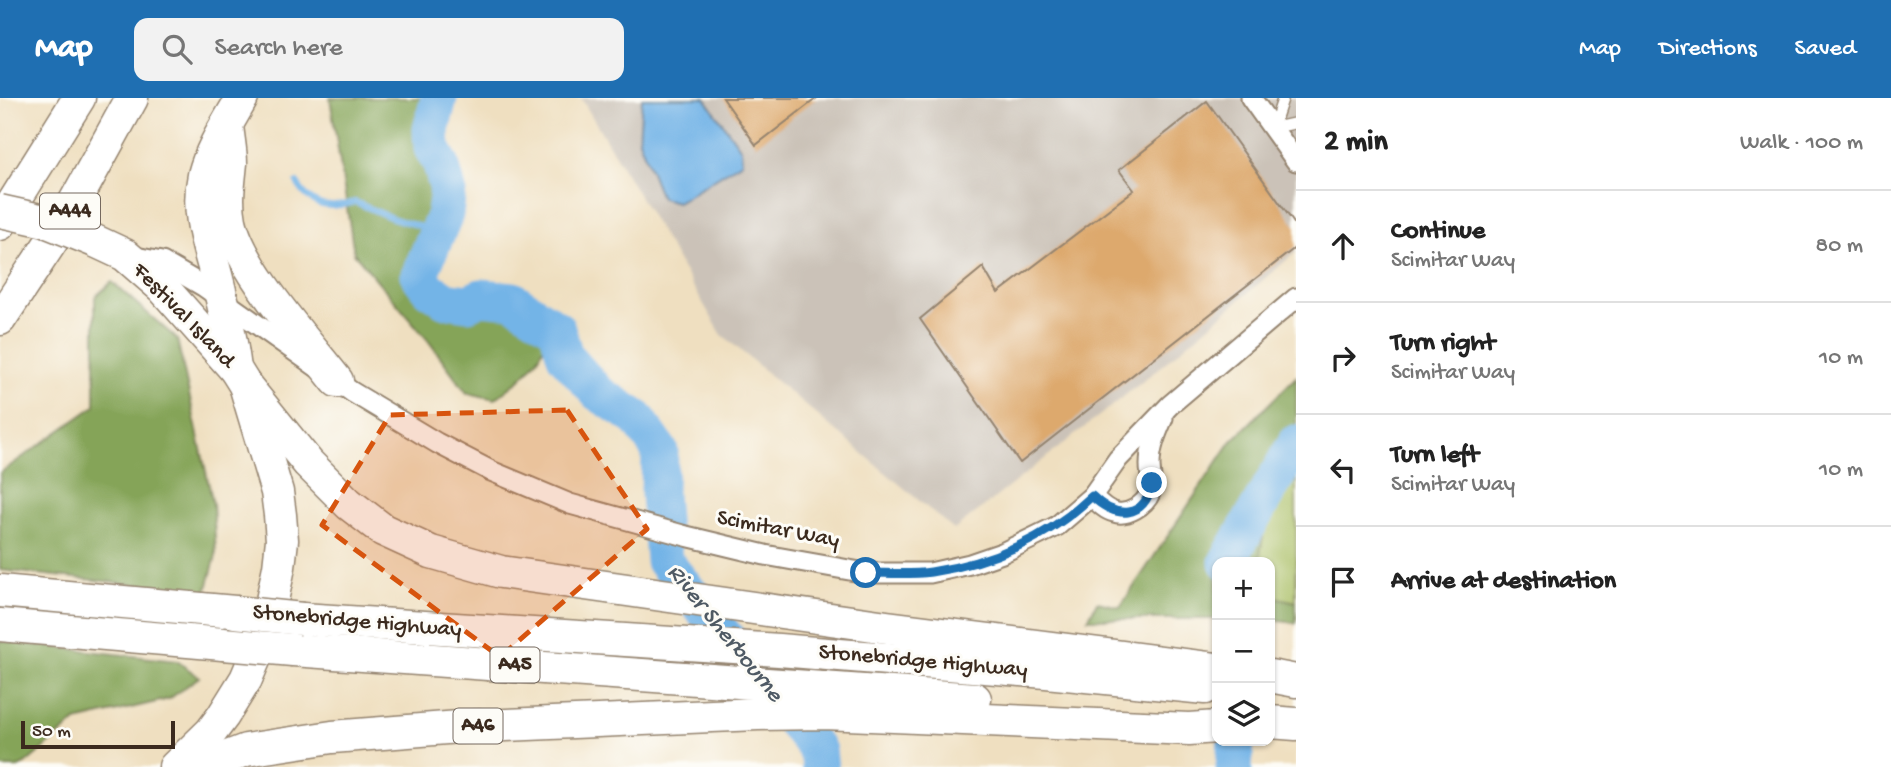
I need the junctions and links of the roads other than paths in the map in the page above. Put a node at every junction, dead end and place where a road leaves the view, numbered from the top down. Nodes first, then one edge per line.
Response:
1 (79, 98) edge
2 (132, 98) edge
3 (242, 98) edge
4 (1251, 98) edge
5 (1283, 98) edge
6 (1296, 123) edge
7 (227, 125) junction
8 (1272, 128) junction
9 (1296, 161) edge
10 (0, 211) edge
11 (0, 224) edge
12 (125, 255) junction
13 (221, 297) junction
14 (1296, 298) edge
15 (0, 319) edge
16 (240, 377) junction
17 (337, 381) junction
18 (1170, 405) junction
19 (1092, 496) junction
20 (0, 591) edge
21 (0, 625) edge
22 (817, 699) junction
23 (1205, 701) edge
24 (175, 767) edge
25 (202, 767) edge

1 - 11 highway, A444
2 - 15 highway, A444
3 - 7 highway
4 - 8 street
5 - 8 lane
6 - 8 lane
7 - 13 highway
7 - 17 highway
8 - 9 street
10 - 12 highway, Festival Island, bridge
12 - 13 street, Scimitar Way
12 - 16 highway, Festival Island
13 - 16 highway
13 - 17 street, Scimitar Way
14 - 18 street, Scimitar Way
16 - 23 highway
16 - 24 highway, Festival Island
17 - 19 street, Scimitar Way
18 - 19 street, Scimitar Way
18 - 19 street, Scimitar Way
20 - 23 highway, Stonebridge Highway / A45, bridge
21 - 22 highway, Stonebridge Highway / A45, bridge
22 - 23 highway, Stonebridge Highway / A45
22 - 25 highway, A46

